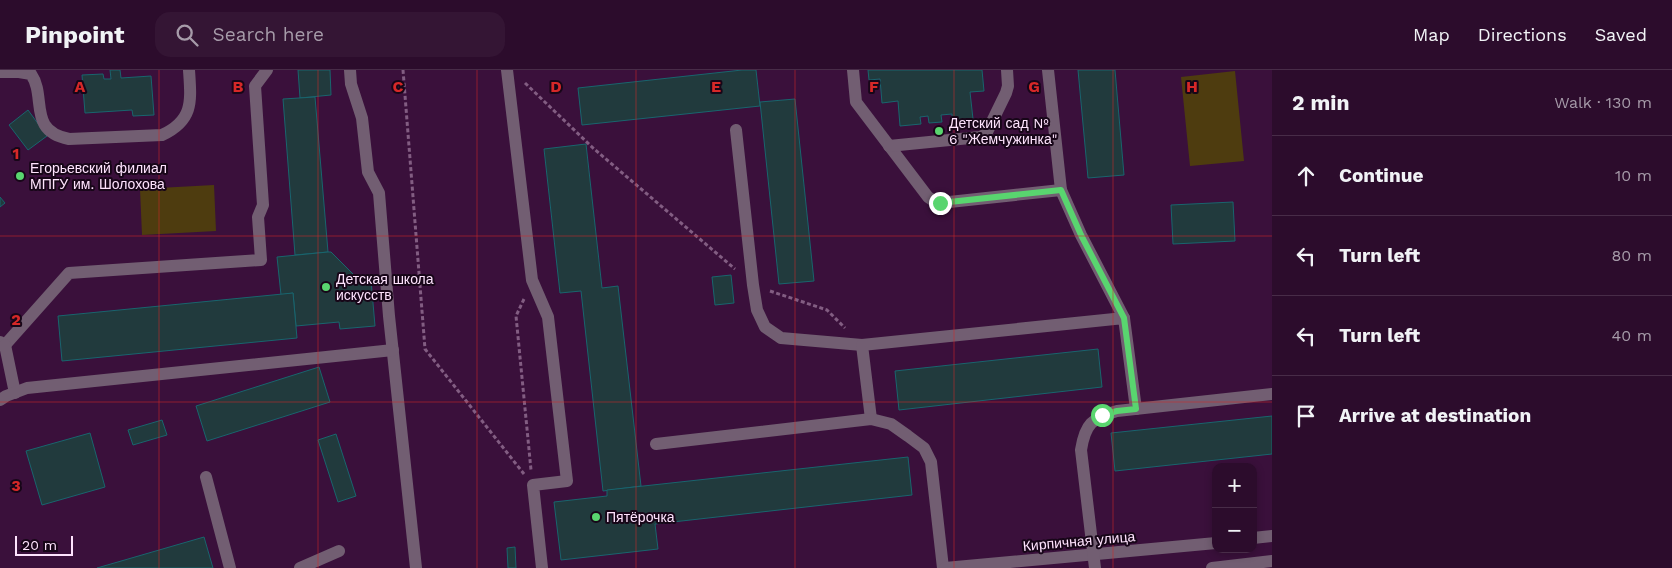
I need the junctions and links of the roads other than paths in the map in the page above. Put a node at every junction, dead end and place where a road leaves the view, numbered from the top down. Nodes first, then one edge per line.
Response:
1 (189, 70) edge
2 (267, 70) edge
3 (350, 70) edge
4 (853, 70) edge
5 (1007, 70) edge
6 (1048, 70) edge
7 (0, 72) edge
8 (513, 73) edge
9 (736, 130) dead end
10 (889, 146) junction
11 (1061, 190) junction
12 (1124, 318) junction
13 (3, 343) edge
14 (862, 345) junction
15 (393, 350) junction
16 (15, 393) junction
17 (1272, 394) edge
18 (0, 400) edge
19 (1136, 409) junction
20 (871, 419) junction
21 (656, 444) dead end
22 (206, 477) dead end
23 (1272, 536) edge
24 (1257, 538) edge
25 (1212, 543) edge
26 (339, 551) dead end
27 (1094, 554) junction
28 (1272, 561) edge
29 (230, 568) edge
30 (300, 568) edge
31 (416, 568) edge
32 (542, 568) edge
33 (944, 568) edge
34 (1095, 568) edge
35 (1212, 568) edge

1 - 7 street
2 - 13 street
3 - 15 street
4 - 10 street
5 - 10 street
6 - 11 street
8 - 32 street
9 - 14 street
10 - 11 street
11 - 12 street
12 - 14 street
12 - 19 street
13 - 16 street
14 - 20 street
15 - 16 street
15 - 31 street
16 - 18 street
17 - 19 street
19 - 27 street
20 - 21 street
20 - 33 street
22 - 29 street
23 - 24 street
25 - 27 street, Кирпичная улица
26 - 30 street
27 - 33 street, Кирпичная улица
27 - 34 street
28 - 35 street

